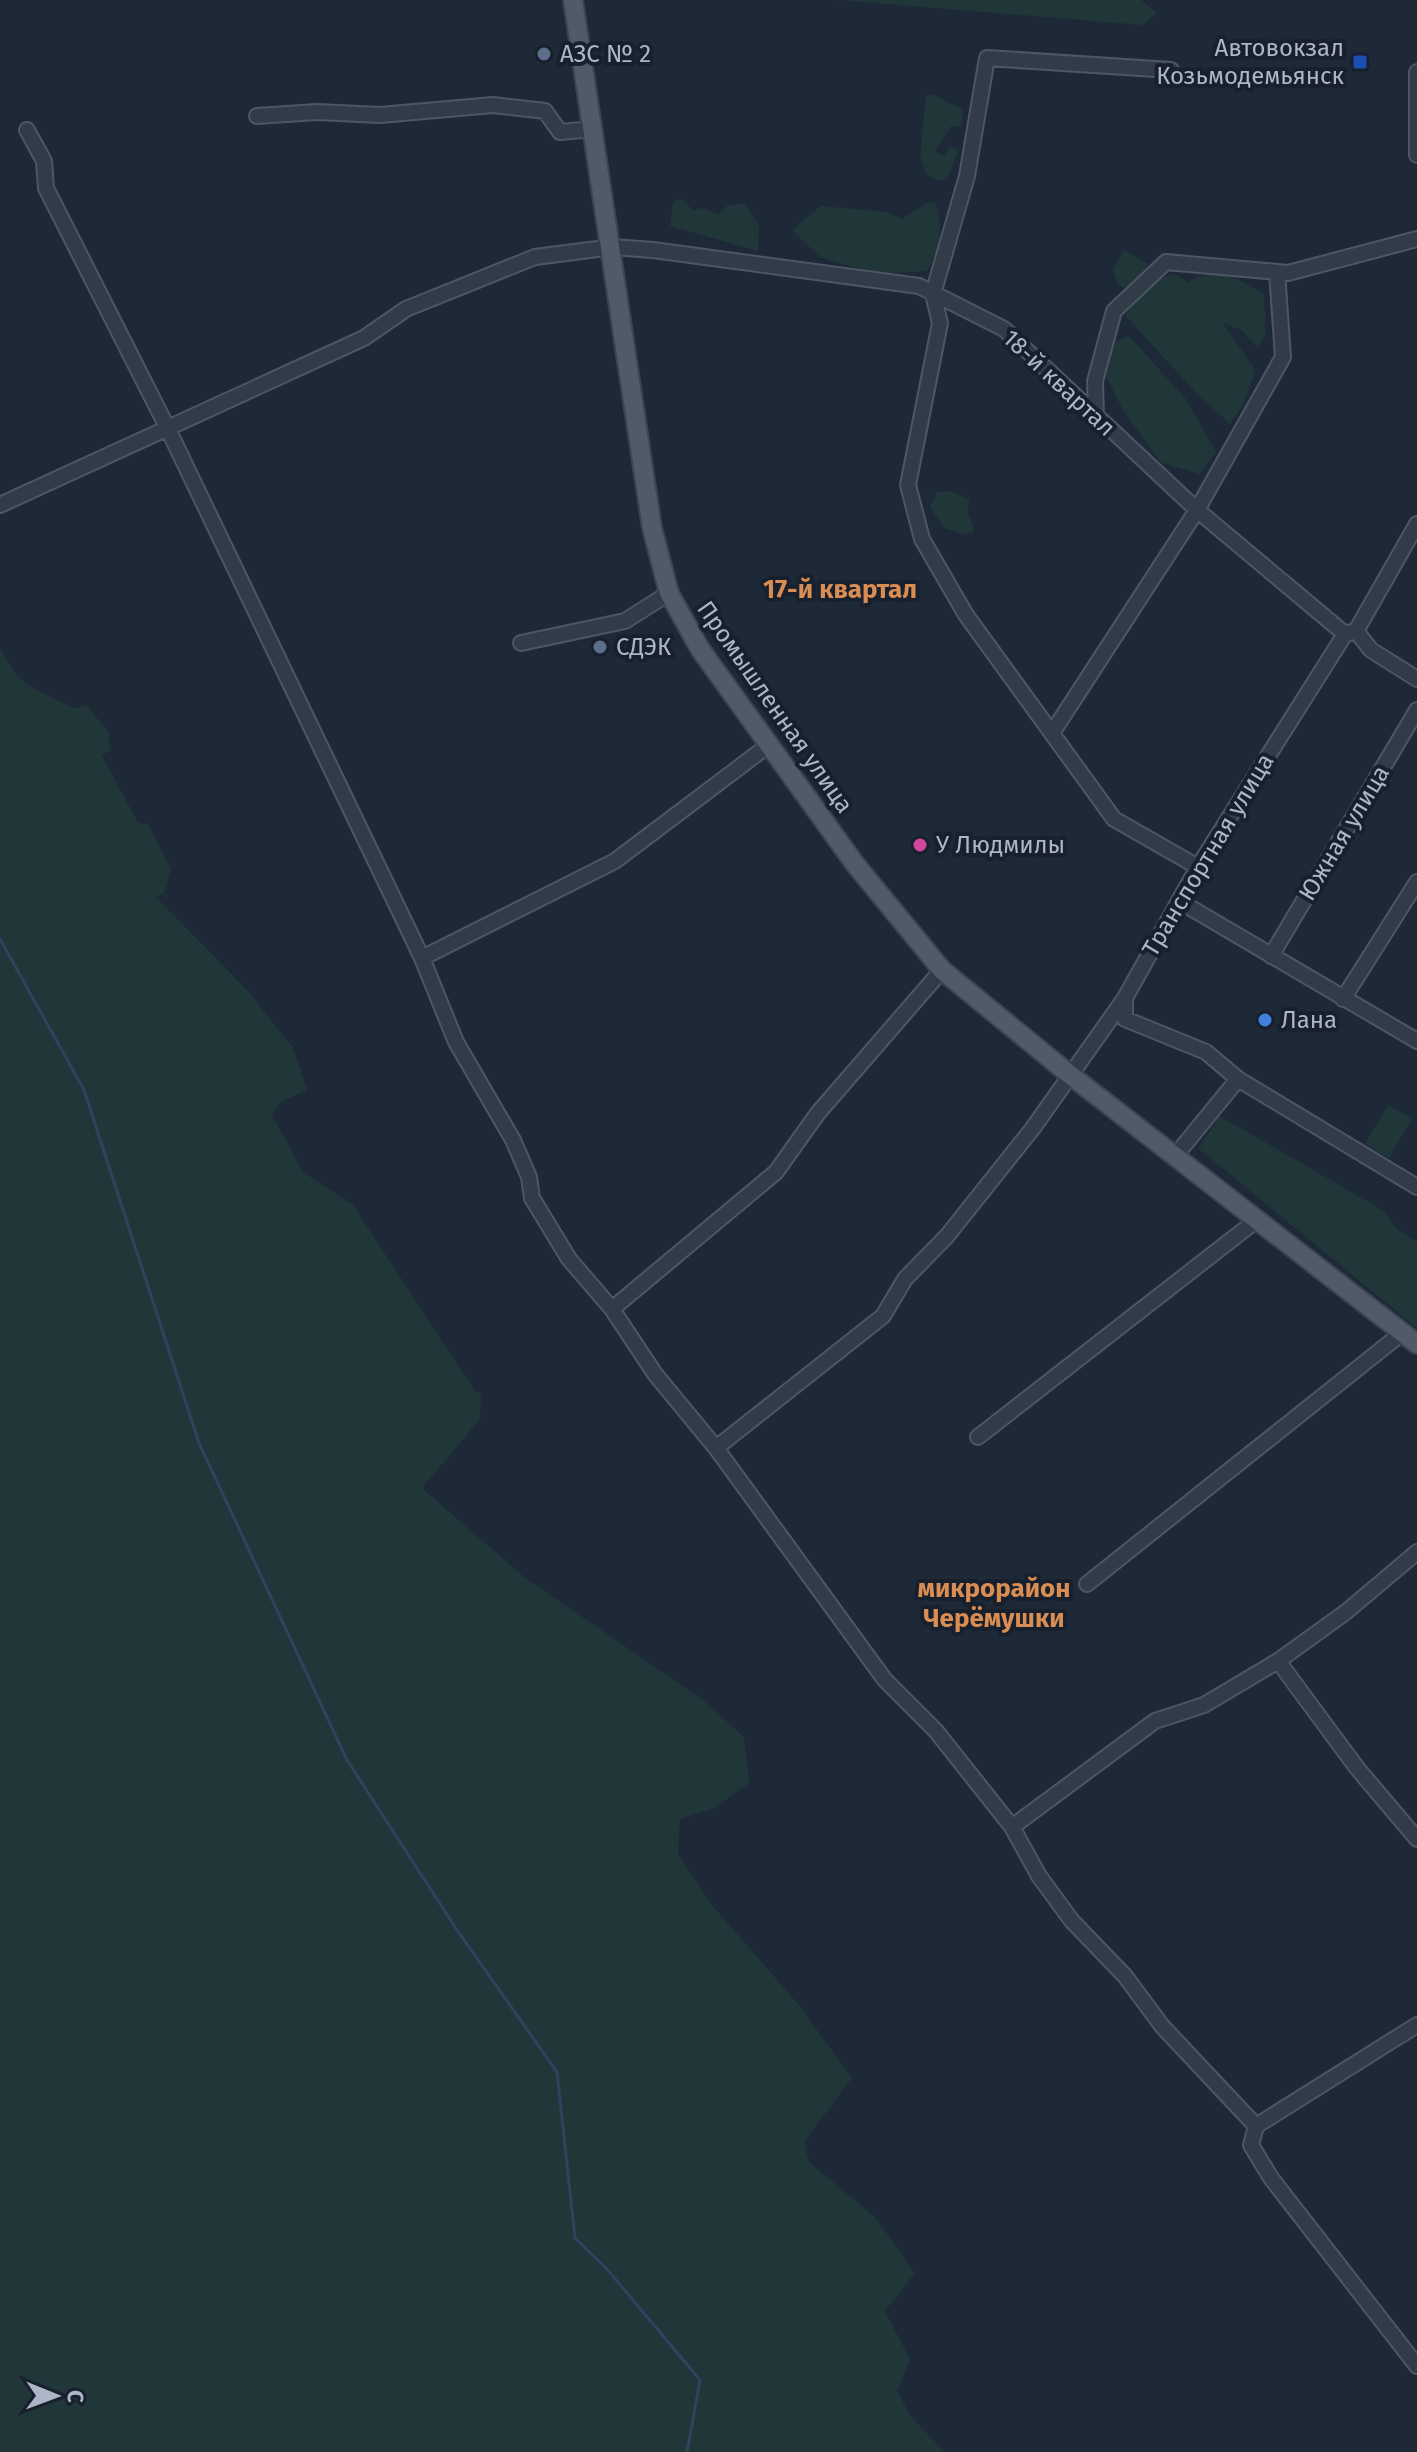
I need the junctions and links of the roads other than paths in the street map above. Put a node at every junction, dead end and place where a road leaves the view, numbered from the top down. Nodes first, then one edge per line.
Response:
1 (573, 0) edge
2 (1171, 70) dead end
3 (1417, 72) edge
4 (257, 116) dead end
5 (594, 129) junction
6 (27, 130) dead end
7 (1417, 155) edge
8 (1417, 239) edge
9 (613, 247) junction
10 (1277, 272) junction
11 (933, 294) junction
12 (1096, 418) junction
13 (167, 427) junction
14 (0, 505) edge
15 (1197, 510) junction
16 (1416, 530) edge
17 (669, 593) junction
18 (1350, 632) junction
19 (521, 643) dead end
20 (1417, 679) edge
21 (1417, 710) edge
22 (1052, 733) junction
23 (770, 744) junction
24 (1198, 867) junction
25 (1417, 882) edge
26 (1179, 901) junction
27 (1271, 956) junction
28 (422, 958) junction
29 (942, 970) junction
30 (1125, 998) junction
31 (1343, 999) junction
32 (1417, 1041) edge
33 (1069, 1074) junction
34 (1238, 1079) junction
35 (1176, 1155) junction
36 (1417, 1187) edge
37 (1258, 1219) junction
38 (612, 1309) junction
39 (1409, 1338) edge
40 (978, 1437) dead end
41 (716, 1448) junction
42 (1417, 1552) edge
43 (1087, 1584) dead end
44 (1278, 1661) junction
45 (1012, 1827) junction
46 (1417, 1839) edge
47 (1417, 2025) edge
48 (1256, 2126) junction
49 (1417, 2366) edge

1 - 5 main road, Промышленная улица
2 - 11 street
3 - 7 street
4 - 5 street
5 - 9 main road, Промышленная улица
6 - 13 street
8 - 10 street
9 - 11 street, 18-й квартал
9 - 13 street, 18-й квартал
9 - 17 main road, Промышленная улица
10 - 12 street
10 - 15 street
11 - 12 street, 18-й квартал
11 - 22 street
12 - 15 street, 18-й квартал
13 - 14 street, 18-й квартал
13 - 28 street
15 - 18 street, 18-й квартал
15 - 22 street
16 - 18 street, Транспортная улица
17 - 19 street
17 - 23 main road, Промышленная улица
18 - 20 street, 18-й квартал
18 - 24 street, Транспортная улица
21 - 27 street, Южная улица
22 - 24 street
23 - 28 street
23 - 29 main road, Промышленная улица
24 - 26 street, Транспортная улица
25 - 31 street
26 - 27 street
26 - 30 street, Транспортная улица
27 - 31 street
28 - 38 street
29 - 33 main road, Промышленная улица
29 - 38 street
30 - 33 street, Транспортная улица
30 - 34 street
31 - 32 street
33 - 35 main road, Промышленная улица
33 - 41 street, Транспортная улица
34 - 35 street
34 - 36 street
35 - 37 main road, Промышленная улица
37 - 39 main road, Промышленная улица
37 - 40 street
38 - 41 street
39 - 43 street
41 - 45 street
42 - 44 street
44 - 45 street
44 - 46 street
45 - 48 street
47 - 48 street
48 - 49 street

